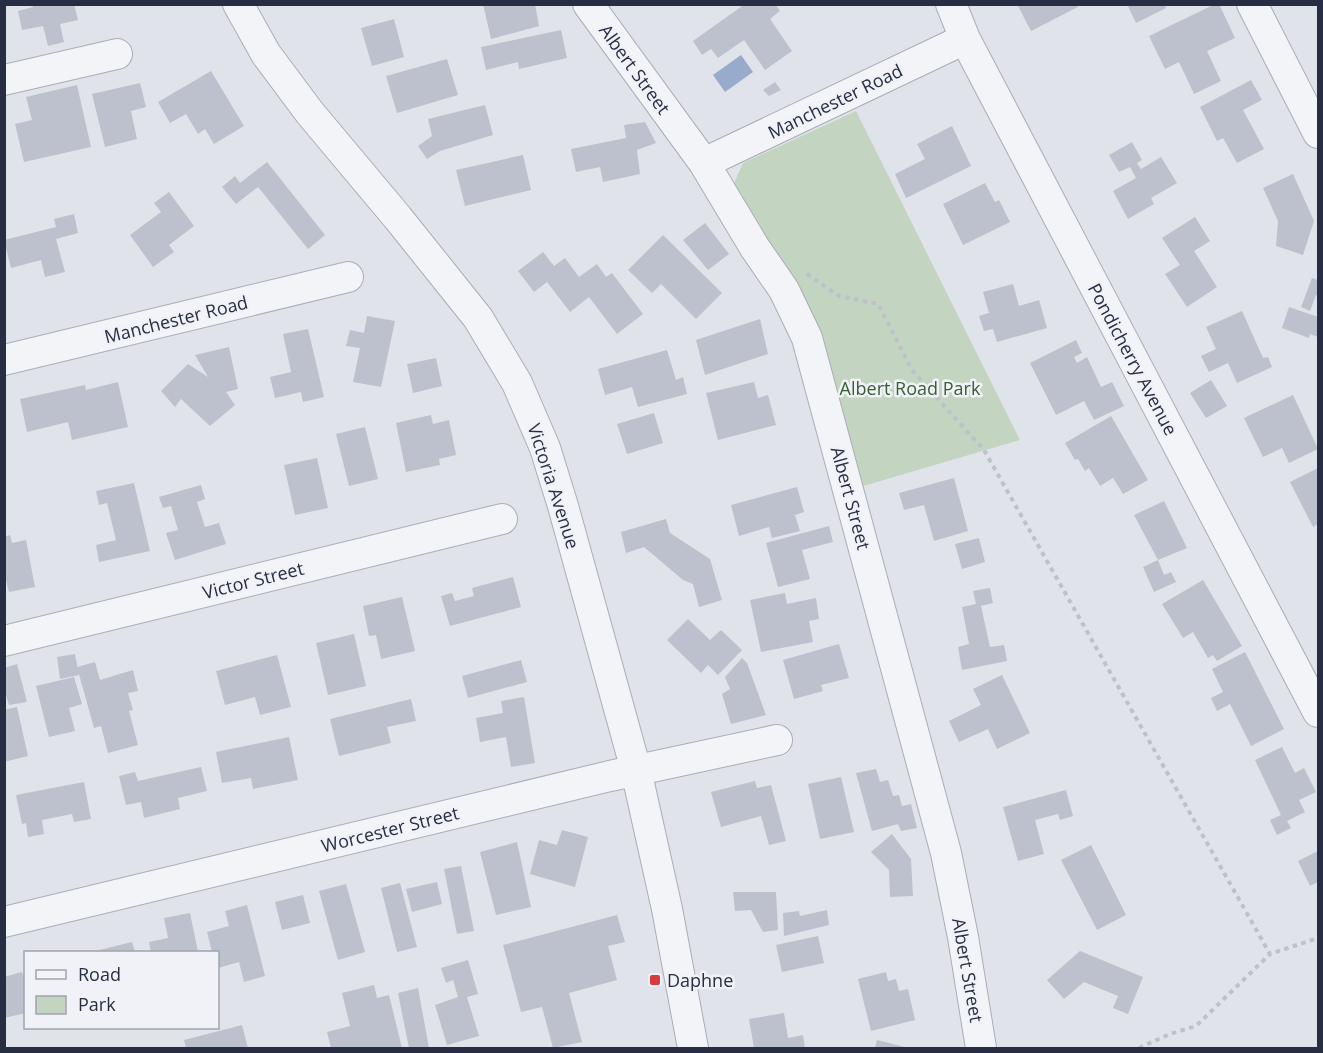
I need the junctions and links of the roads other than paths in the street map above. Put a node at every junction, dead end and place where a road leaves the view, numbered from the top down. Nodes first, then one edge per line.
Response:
1 (238, 4) edge
2 (588, 4) edge
3 (951, 4) edge
4 (1252, 4) edge
5 (965, 39) junction
6 (117, 54) dead end
7 (4, 80) edge
8 (1318, 133) edge
9 (704, 164) junction
10 (348, 277) dead end
11 (4, 360) edge
12 (502, 519) dead end
13 (4, 641) edge
14 (1318, 712) edge
15 (777, 740) dead end
16 (636, 770) junction
17 (4, 922) edge
18 (691, 1048) edge
19 (981, 1048) edge

1 - 16 street, Victoria Avenue
2 - 9 street, Albert Street
3 - 5 street, Pondicherry Avenue
4 - 8 street
5 - 9 street, Manchester Road
5 - 14 street, Pondicherry Avenue
6 - 7 street
9 - 19 street, Albert Street
10 - 11 street, Manchester Road
12 - 13 street, Victor Street
15 - 16 street, Worcester Street
16 - 17 street, Worcester Street
16 - 18 street, Victoria Avenue

